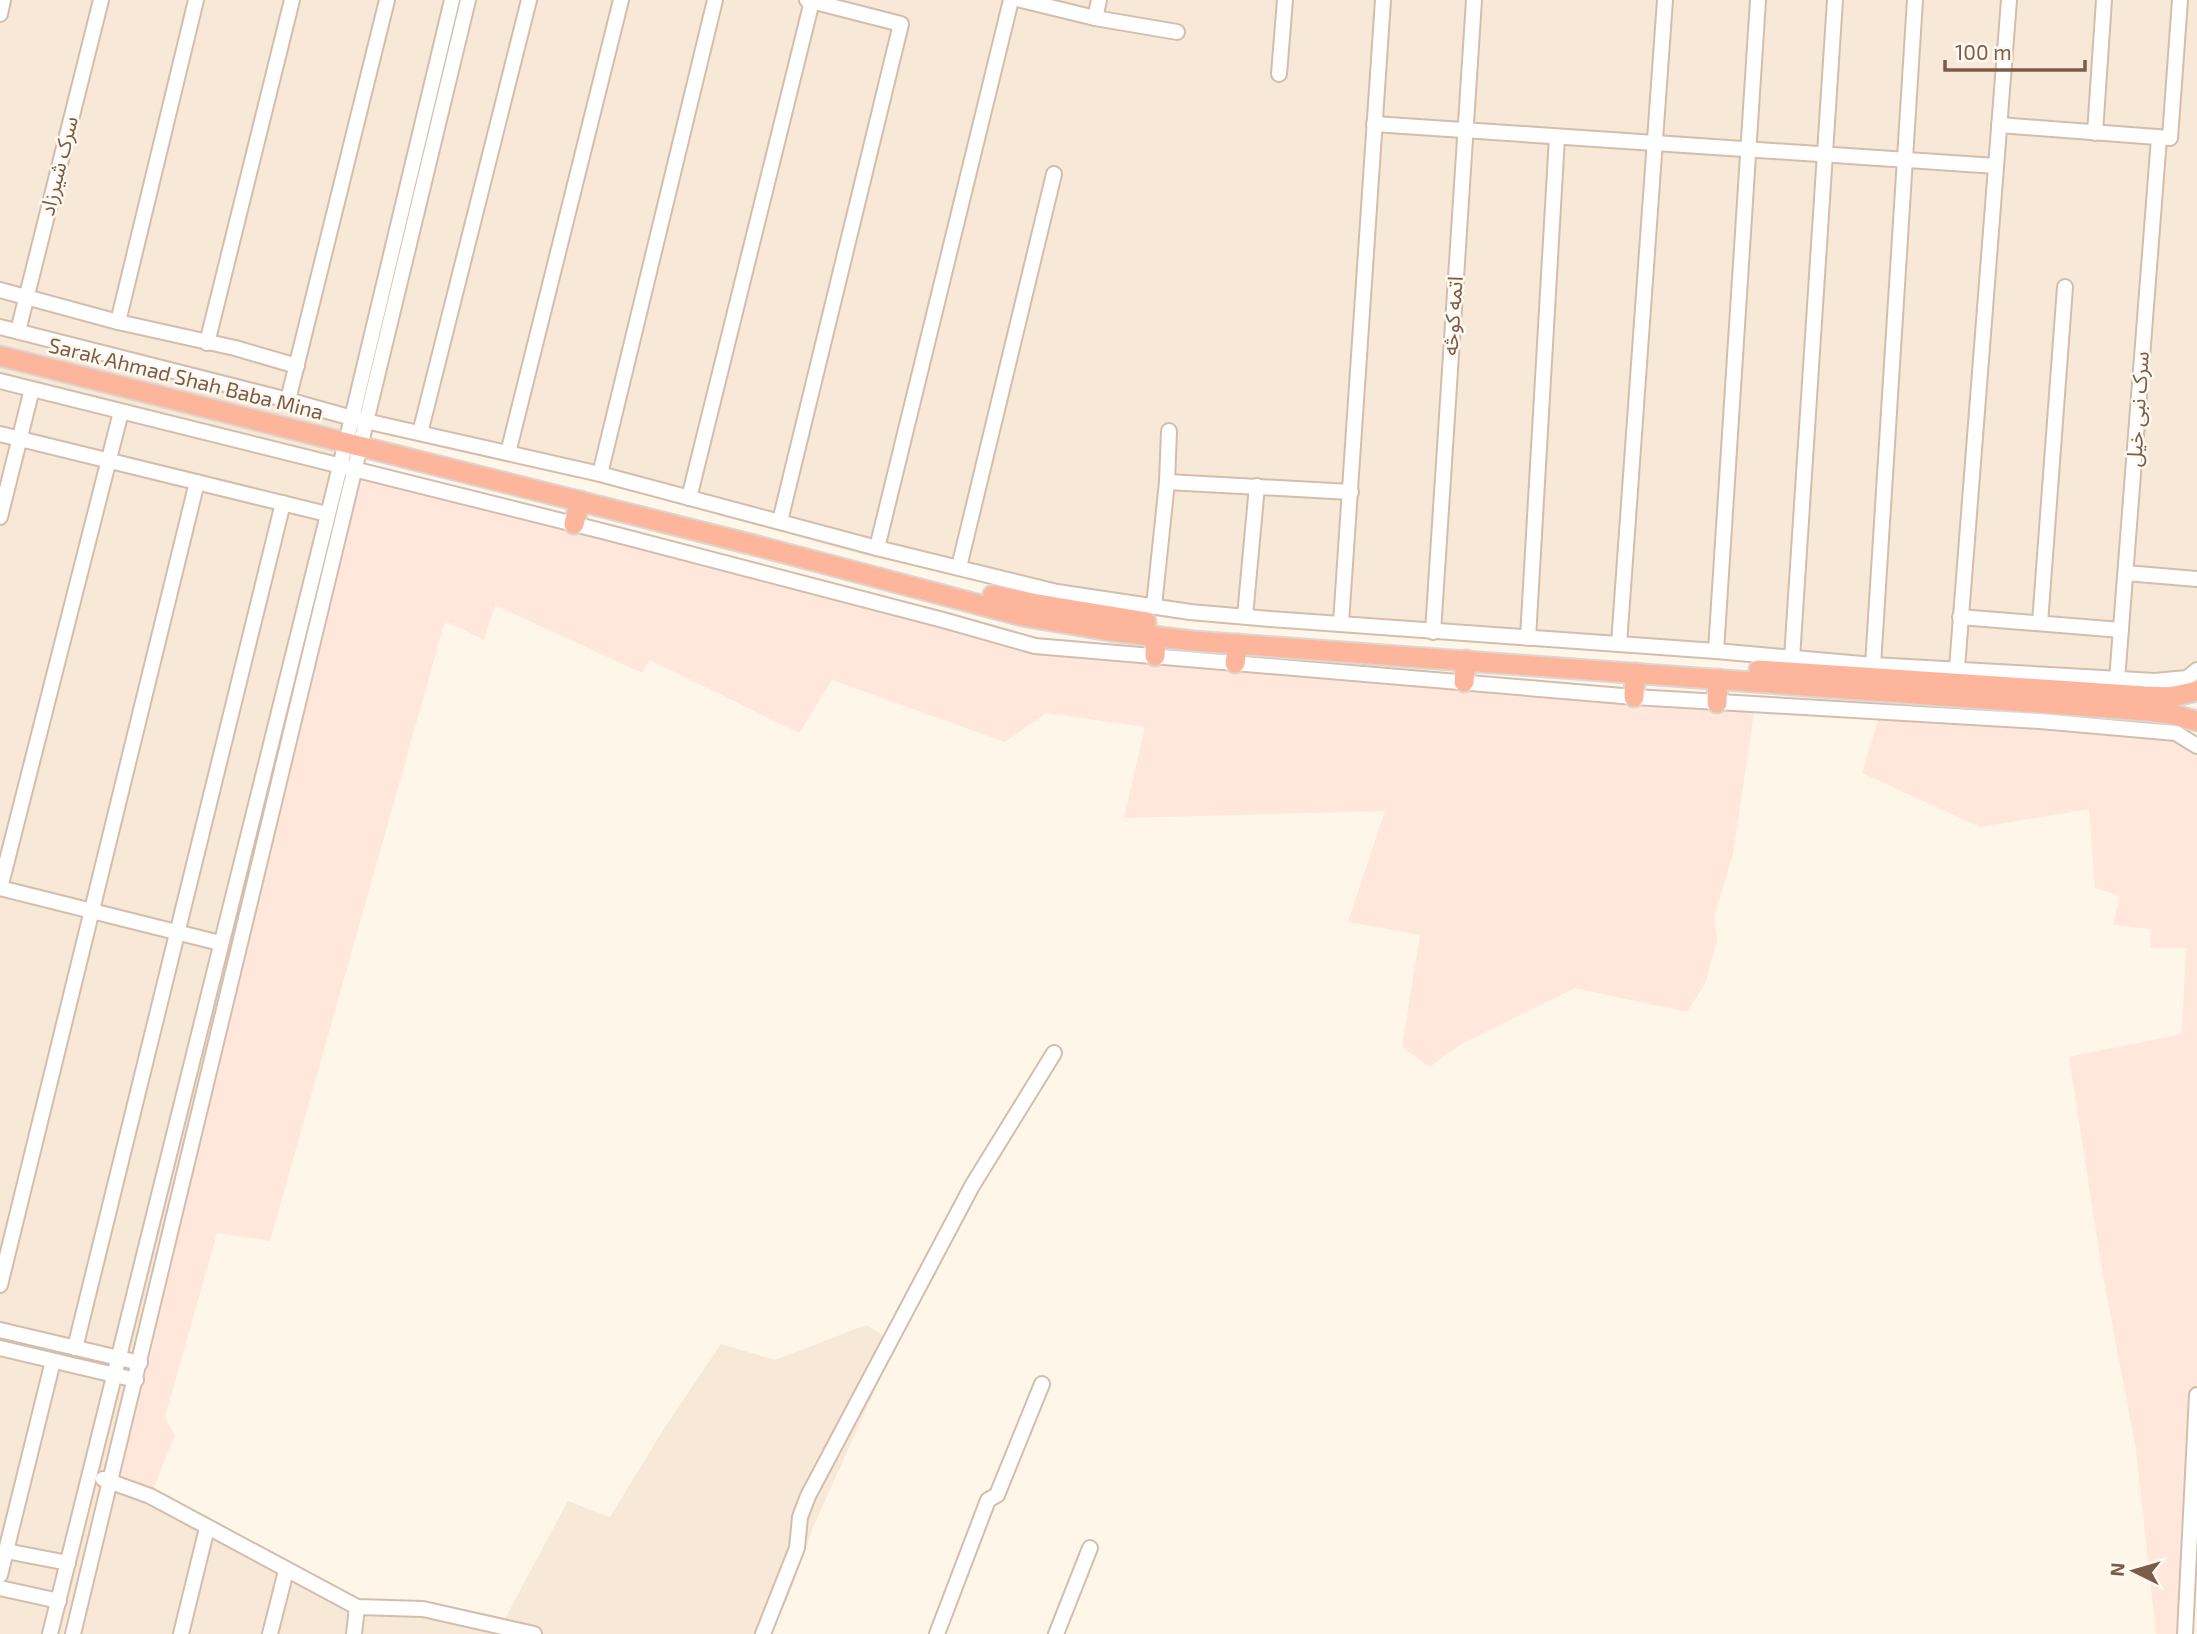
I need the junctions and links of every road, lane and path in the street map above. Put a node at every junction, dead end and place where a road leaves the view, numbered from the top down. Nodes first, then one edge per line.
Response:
1 (101, 0) edge
2 (196, 0) edge
3 (292, 0) edge
4 (387, 0) edge
5 (452, 0) edge
6 (468, 0) edge
7 (529, 0) edge
8 (621, 0) edge
9 (715, 0) edge
10 (1011, 0) edge
11 (1021, 0) edge
12 (1099, 0) edge
13 (1285, 0) edge
14 (1383, 0) edge
15 (1474, 0) edge
16 (1665, 0) edge
17 (1758, 0) edge
18 (1835, 0) edge
19 (1915, 0) edge
20 (2009, 0) edge
21 (2104, 0) edge
22 (2180, 0) edge
23 (810, 1) edge
24 (1095, 18) junction
25 (1177, 32) dead end
26 (1279, 74) dead end
27 (1374, 124) junction
28 (1999, 125) junction
29 (1465, 131) junction
30 (2095, 133) junction
31 (1557, 137) junction
32 (2159, 138) junction
33 (1655, 144) junction
34 (1747, 150) junction
35 (1825, 156) junction
36 (1905, 162) junction
37 (1996, 166) junction
38 (1054, 174) dead end
39 (2065, 287) dead end
40 (0, 290) edge
41 (26, 296) junction
42 (118, 321) junction
43 (0, 327) edge
44 (18, 331) junction
45 (0, 343) edge
46 (207, 343) junction
47 (0, 356) edge
48 (297, 366) junction
49 (0, 381) edge
50 (32, 389) junction
51 (288, 400) junction
52 (121, 412) junction
53 (1169, 431) dead end
54 (356, 432) junction
55 (420, 433) junction
56 (0, 434) edge
57 (20, 439) junction
58 (508, 453) junction
59 (109, 460) junction
60 (339, 466) junction
61 (354, 469) junction
62 (600, 474) junction
63 (197, 482) junction
64 (1167, 482) junction
65 (1257, 486) junction
66 (1351, 492) junction
67 (690, 498) junction
68 (580, 501) junction
69 (284, 503) junction
70 (327, 514) junction
71 (0, 517) edge
72 (780, 521) junction
73 (574, 524) junction
74 (877, 548) junction
75 (959, 567) junction
76 (2126, 573) junction
77 (2197, 579) edge
78 (1154, 606) junction
79 (1245, 615) junction
80 (1961, 617) junction
81 (1341, 623) junction
82 (2040, 623) junction
83 (2121, 630) junction
84 (1433, 632) junction
85 (1528, 638) junction
86 (1619, 644) junction
87 (1155, 646) junction
88 (1716, 651) junction
89 (1237, 654) junction
90 (1792, 659) junction
91 (1466, 660) junction
92 (1873, 665) junction
93 (1957, 668) junction
94 (1635, 673) junction
95 (1718, 679) junction
96 (2117, 680) junction
97 (2194, 680) edge
98 (1464, 682) junction
99 (1634, 697) junction
100 (1717, 703) junction
101 (2196, 721) edge
102 (2176, 733) junction
103 (2197, 746) edge
104 (0, 888) edge
105 (93, 912) junction
106 (177, 932) junction
107 (220, 943) junction
108 (1054, 1053) dead end
109 (0, 1285) edge
110 (0, 1330) edge
111 (0, 1348) edge
112 (75, 1348) junction
113 (119, 1359) junction
114 (53, 1361) junction
115 (140, 1363) junction
116 (115, 1375) junction
117 (136, 1380) junction
118 (1042, 1384) dead end
119 (2197, 1395) edge
120 (90, 1475) junction
121 (111, 1481) junction
122 (207, 1528) junction
123 (1090, 1548) dead end
124 (3, 1552) edge
125 (68, 1563) junction
126 (286, 1571) junction
127 (0, 1575) edge
128 (0, 1588) edge
129 (59, 1601) junction
130 (358, 1607) junction
131 (50, 1634) edge
132 (73, 1634) edge
133 (181, 1634) edge
134 (270, 1634) edge
135 (354, 1634) edge
136 (534, 1634) edge
137 (763, 1634) edge
138 (937, 1634) edge
139 (1056, 1634) edge
140 (2185, 1634) edge

1 - 41 street, سرک شیرزاد
2 - 42 street
3 - 46 street
4 - 48 street
5 - 54 street
6 - 54 street
7 - 55 street
8 - 58 street
9 - 62 street
10 - 74 street
11 - 24 street
12 - 24 street
13 - 26 street
14 - 27 street
15 - 29 street, اتمه کوڅه
16 - 33 street
17 - 34 street
18 - 35 street
19 - 36 street
20 - 28 street
21 - 30 street
22 - 32 street
23 - 67 street
23 - 72 street
24 - 25 street
27 - 29 street
27 - 66 street
28 - 30 street
28 - 37 street
29 - 31 street
29 - 84 street, اتمه کوڅه
30 - 32 street
31 - 33 street
31 - 85 street
32 - 76 street, سرک نبی خیل
33 - 34 street
33 - 86 street
34 - 35 street
34 - 88 street
35 - 36 street
35 - 90 street
36 - 37 street
36 - 92 street
37 - 80 street
38 - 75 street
39 - 82 street
40 - 41 street
41 - 42 street
41 - 44 street, سرک شیرزاد
42 - 46 street
43 - 44 street
44 - 51 street
45 - 54 highway
46 - 48 street
47 - 54 highway, Sarak Ahmad Shah Baba Mina
48 - 51 street
49 - 50 street
50 - 52 street
50 - 57 street
51 - 54 street
52 - 59 street
52 - 60 street
53 - 64 street
54 - 55 street
54 - 60 street
54 - 61 street
54 - 68 highway
54 - 97 highway
55 - 58 street
56 - 57 street
57 - 59 street
57 - 71 street
58 - 62 street
59 - 63 street
59 - 104 street
60 - 61 street
60 - 70 street
61 - 73 street
61 - 115 street
62 - 67 street
63 - 69 street
63 - 105 street
64 - 65 street
64 - 78 street
65 - 66 street
65 - 79 street
66 - 81 street
67 - 72 street
68 - 73 highway
68 - 87 highway
69 - 70 street
69 - 106 street
70 - 107 street
72 - 74 street
73 - 87 street
74 - 75 street
75 - 78 street
76 - 77 street
76 - 83 street, سرک نبی خیل
78 - 79 street
79 - 81 street
80 - 82 street
80 - 93 street
81 - 84 street
82 - 83 street
83 - 96 street, سرک نبی خیل
84 - 85 street
85 - 86 street
86 - 88 street
87 - 89 highway
88 - 90 street
89 - 91 highway
89 - 98 street
90 - 92 street
91 - 94 highway
91 - 98 highway
92 - 93 street
93 - 96 street
94 - 95 highway
94 - 99 highway
95 - 100 highway
95 - 101 highway
96 - 97 street
98 - 99 street
99 - 100 street
100 - 102 street
101 - 102 street
102 - 103 street
104 - 105 street
105 - 106 street
105 - 109 street
106 - 107 street
106 - 112 street
107 - 113 street
108 - 137 street
110 - 112 street
111 - 114 street
112 - 113 street
113 - 115 street
113 - 116 street
114 - 116 street
114 - 124 street
115 - 117 street
116 - 117 street
116 - 120 street
117 - 121 street
118 - 138 street
119 - 140 street
120 - 121 street
120 - 125 street
121 - 122 street
121 - 132 street
122 - 126 street
122 - 133 street
123 - 139 street
124 - 125 street
124 - 127 street
125 - 129 street
126 - 130 street
126 - 134 street
128 - 129 street
129 - 131 street
130 - 135 street
130 - 136 street

